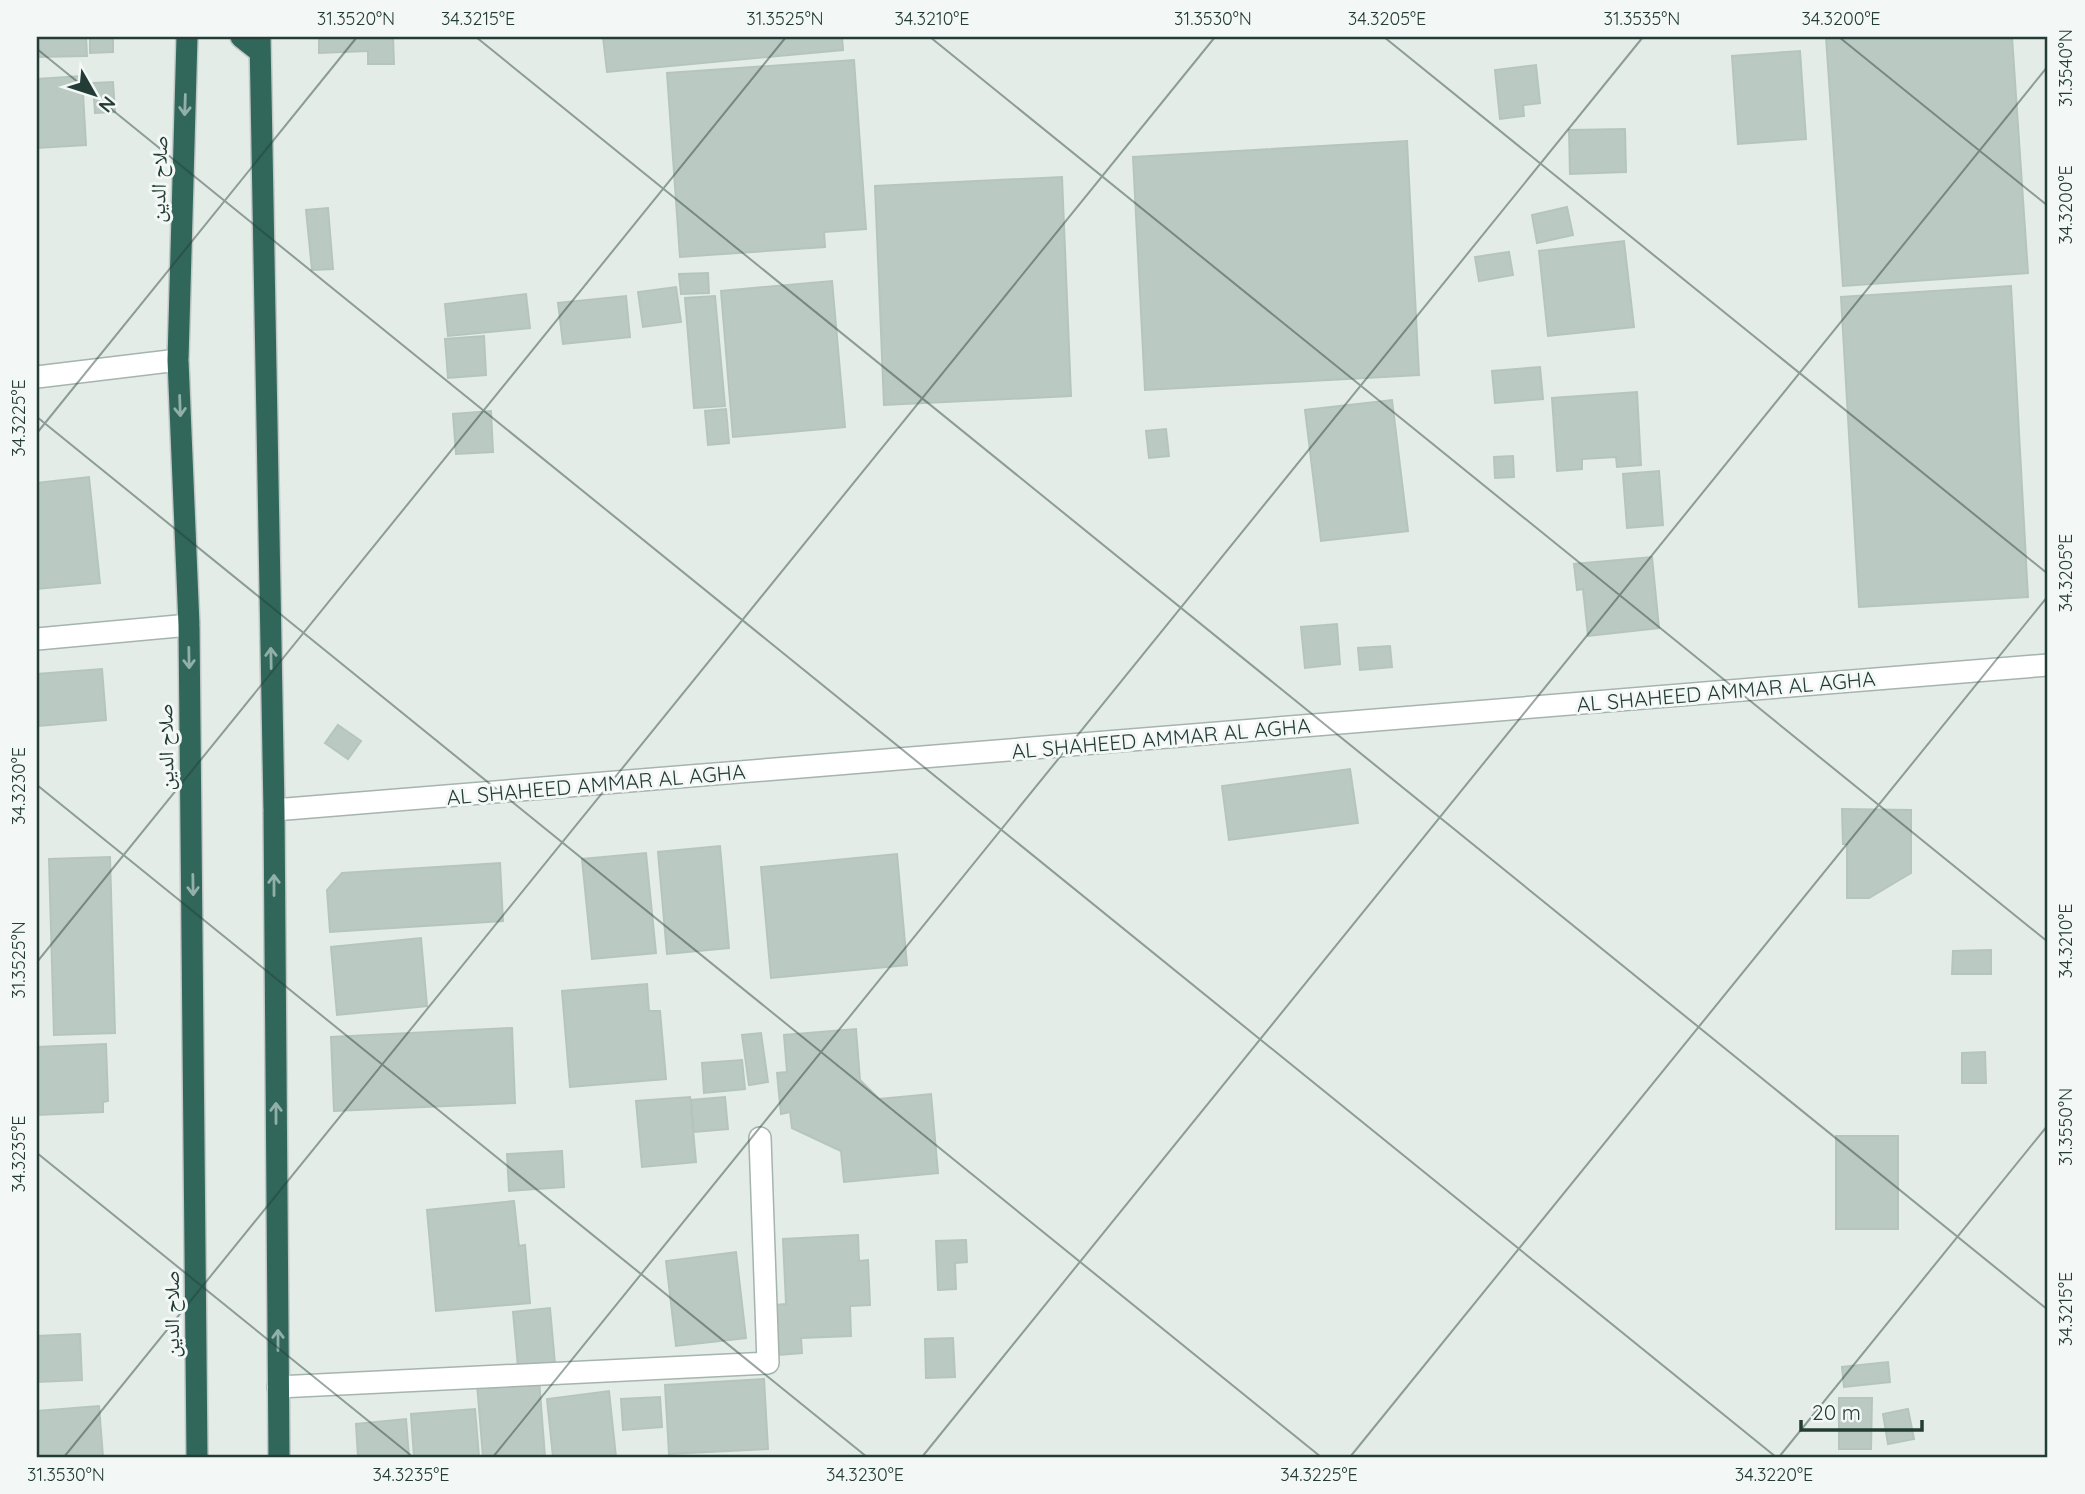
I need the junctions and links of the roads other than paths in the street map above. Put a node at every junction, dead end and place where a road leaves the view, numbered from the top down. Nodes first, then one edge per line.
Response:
1 (241, 37) edge
2 (192, 40) edge
3 (260, 44) edge
4 (178, 360) junction
5 (37, 377) edge
6 (189, 625) junction
7 (37, 639) edge
8 (2048, 666) edge
9 (274, 810) junction
10 (760, 1138) dead end
11 (278, 1387) junction
12 (197, 1457) edge
13 (279, 1457) edge

1 - 3 highway
2 -> 4 highway, صلاح الدين
9 -> 3 highway
4 - 5 lane
4 -> 6 highway, صلاح الدين
6 - 7 lane
6 -> 12 highway, صلاح الدين
8 - 9 lane, AL SHAHEED AMMAR AL AGHA
11 -> 9 highway
10 - 11 lane
11 - 13 highway

